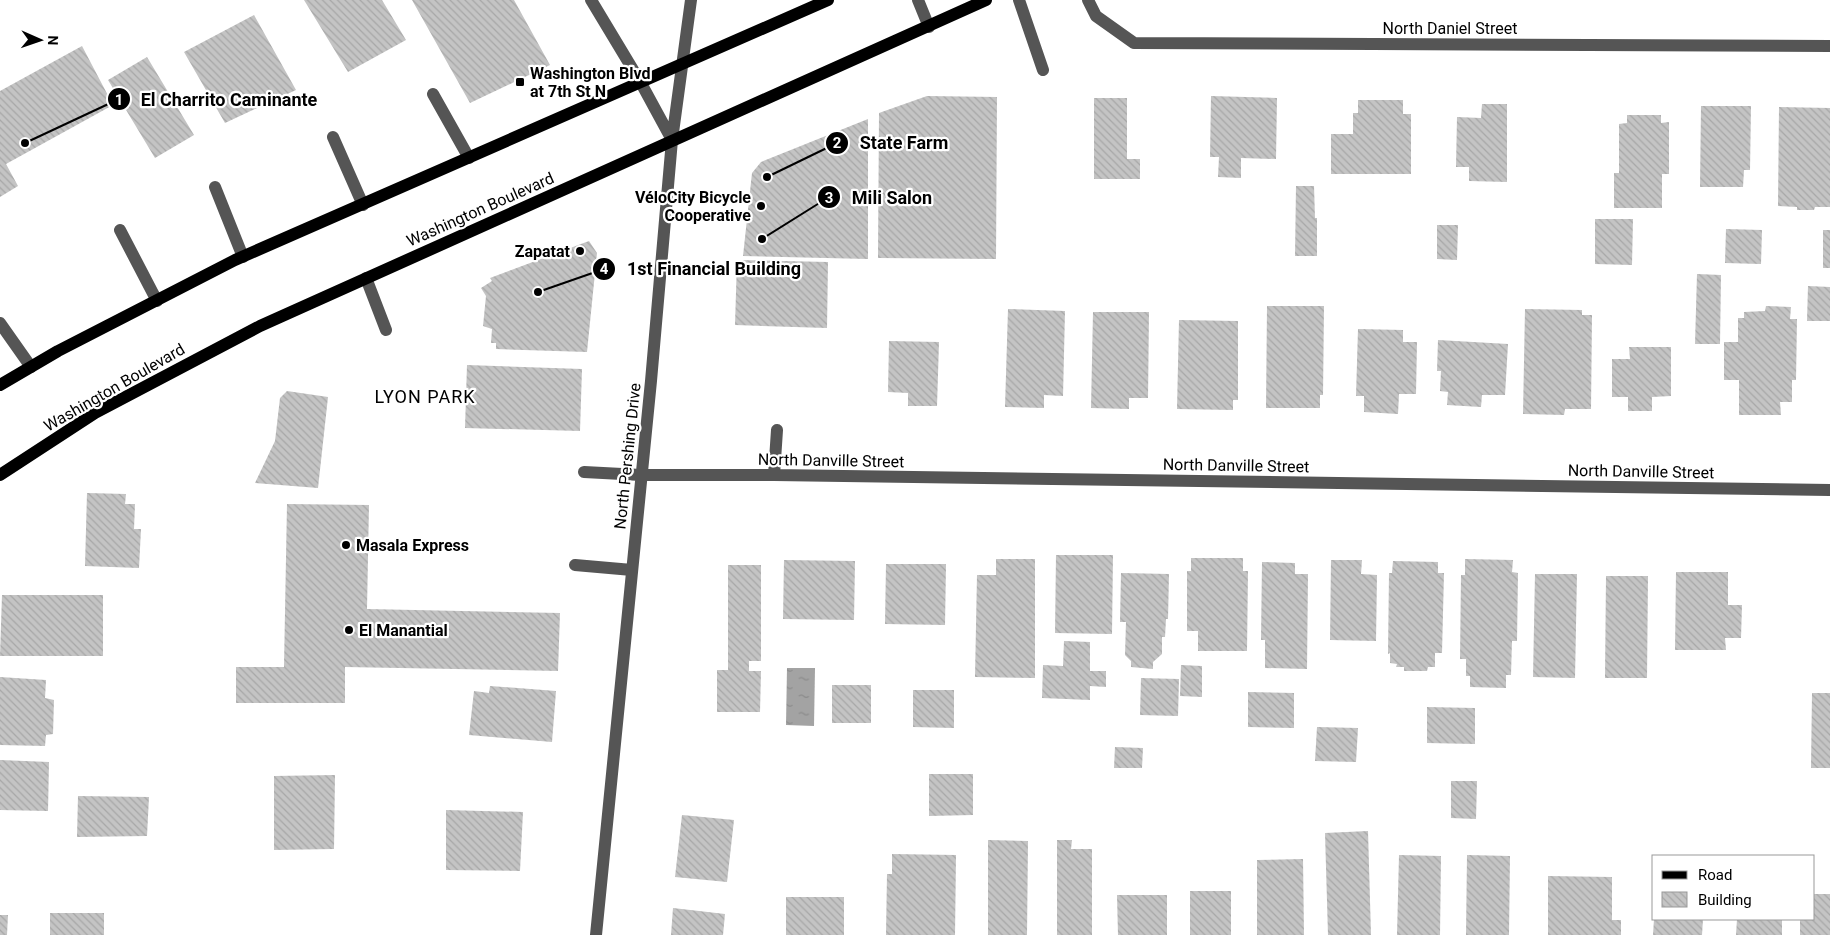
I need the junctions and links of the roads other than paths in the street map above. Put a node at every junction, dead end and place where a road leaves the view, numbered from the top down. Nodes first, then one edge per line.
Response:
1 (591, 0) edge
2 (690, 0) edge
3 (918, 0) edge
4 (986, 0) edge
5 (1019, 0) edge
6 (1088, 0) edge
7 (822, 1) edge
8 (929, 27) junction
9 (1830, 46) edge
10 (683, 64) junction
11 (1043, 70) dead end
12 (641, 83) junction
13 (433, 94) dead end
14 (333, 137) dead end
15 (672, 140) junction
16 (468, 158) junction
17 (215, 187) dead end
18 (362, 204) junction
19 (120, 230) dead end
20 (243, 257) junction
21 (366, 278) junction
22 (157, 301) junction
23 (0, 323) edge
24 (386, 330) dead end
25 (31, 367) junction
26 (0, 385) edge
27 (776, 430) dead end
28 (584, 472) dead end
29 (0, 475) edge
30 (641, 475) junction
31 (774, 475) junction
32 (1830, 490) edge
33 (576, 565) dead end
34 (632, 570) junction
35 (596, 935) edge

1 - 12 street
2 - 10 street, North Pershing Drive
3 - 8 street
4 - 8 main road, Washington Boulevard
5 - 11 street
6 - 9 street, North Daniel Street
7 - 10 main road
8 - 15 main road, Washington Boulevard
10 - 12 main road
10 - 15 street, North Pershing Drive
12 - 15 street
12 - 16 main road
13 - 16 street
14 - 18 street
15 - 21 main road, Washington Boulevard
15 - 30 street, North Pershing Drive
16 - 18 main road
17 - 20 street
18 - 20 main road
19 - 22 street
20 - 22 main road
21 - 24 street
21 - 29 main road, Washington Boulevard
22 - 25 main road
23 - 25 street
25 - 26 main road
27 - 31 street
28 - 30 street, North Danville Street
30 - 31 street, North Danville Street
30 - 34 street, North Pershing Drive
31 - 32 street, North Danville Street
33 - 34 street
34 - 35 street, North Pershing Drive

